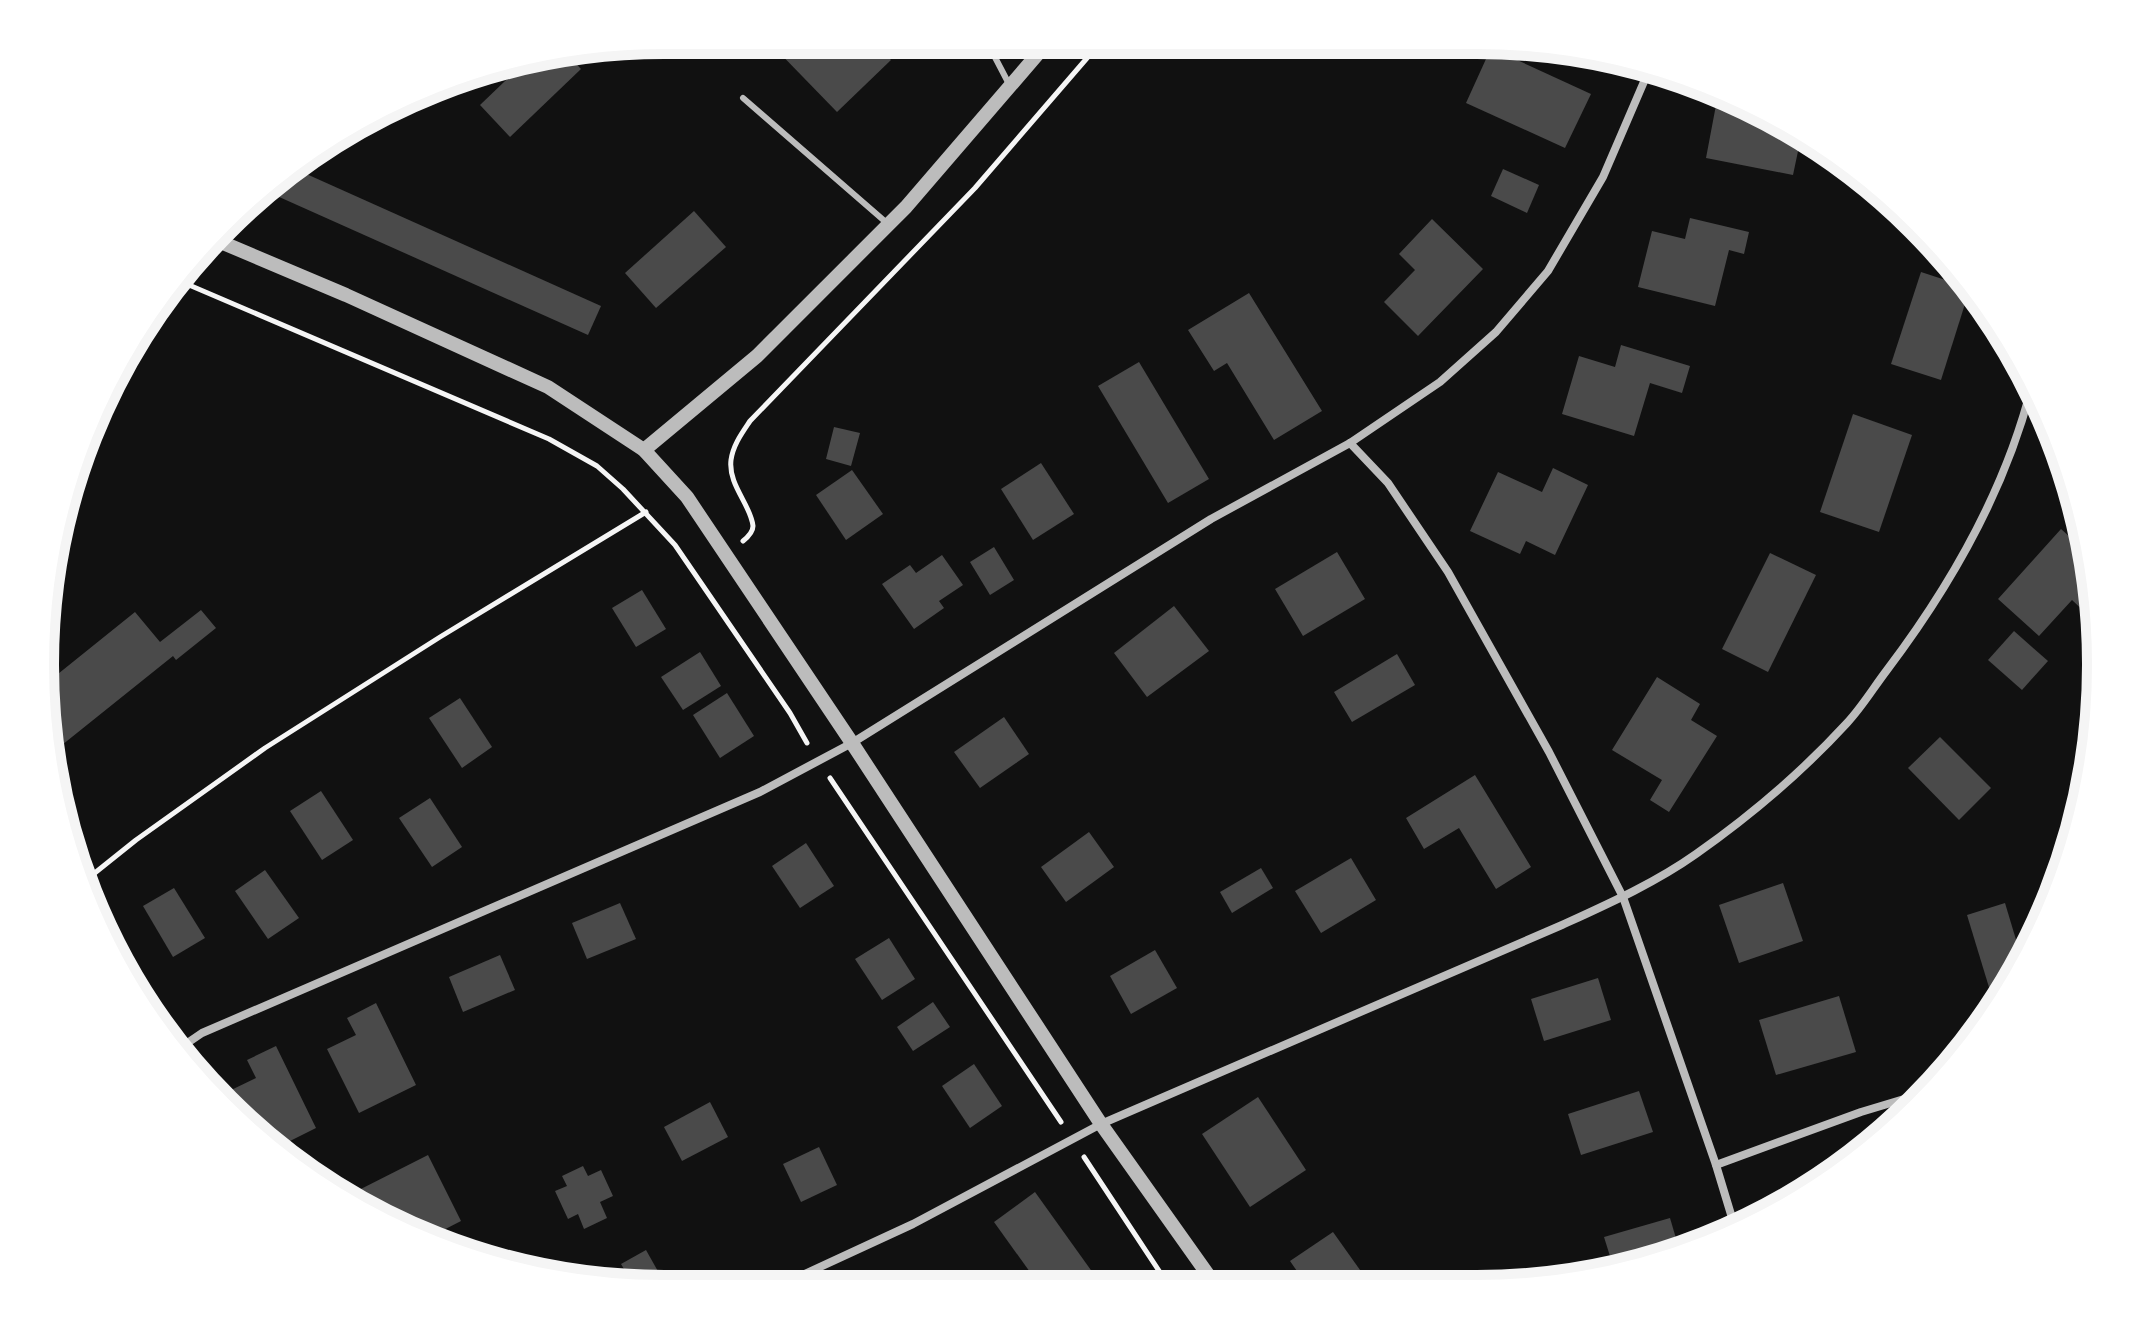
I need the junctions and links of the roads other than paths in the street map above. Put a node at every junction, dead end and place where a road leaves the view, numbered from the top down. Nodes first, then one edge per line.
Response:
1 (993, 54) edge
2 (1038, 54) edge
3 (1646, 78) edge
4 (1010, 86) junction
5 (743, 98) dead end
6 (888, 224) junction
7 (224, 243) edge
8 (2028, 402) edge
9 (1350, 443) junction
10 (644, 450) junction
11 (852, 743) junction
12 (1623, 897) junction
13 (186, 1044) edge
14 (1905, 1099) edge
15 (1101, 1124) junction
16 (1716, 1165) junction
17 (1732, 1219) edge
18 (803, 1275) edge
19 (1208, 1275) edge

1 - 4 lane
2 - 4 street
3 - 9 street
4 - 6 street
5 - 6 lane
6 - 10 street
7 - 10 street
8 - 12 street
9 - 11 street
9 - 12 street
10 - 11 street
11 - 13 street
11 - 15 street
12 - 15 street
12 - 16 street
14 - 16 street
15 - 18 street
15 - 19 street
16 - 17 street

